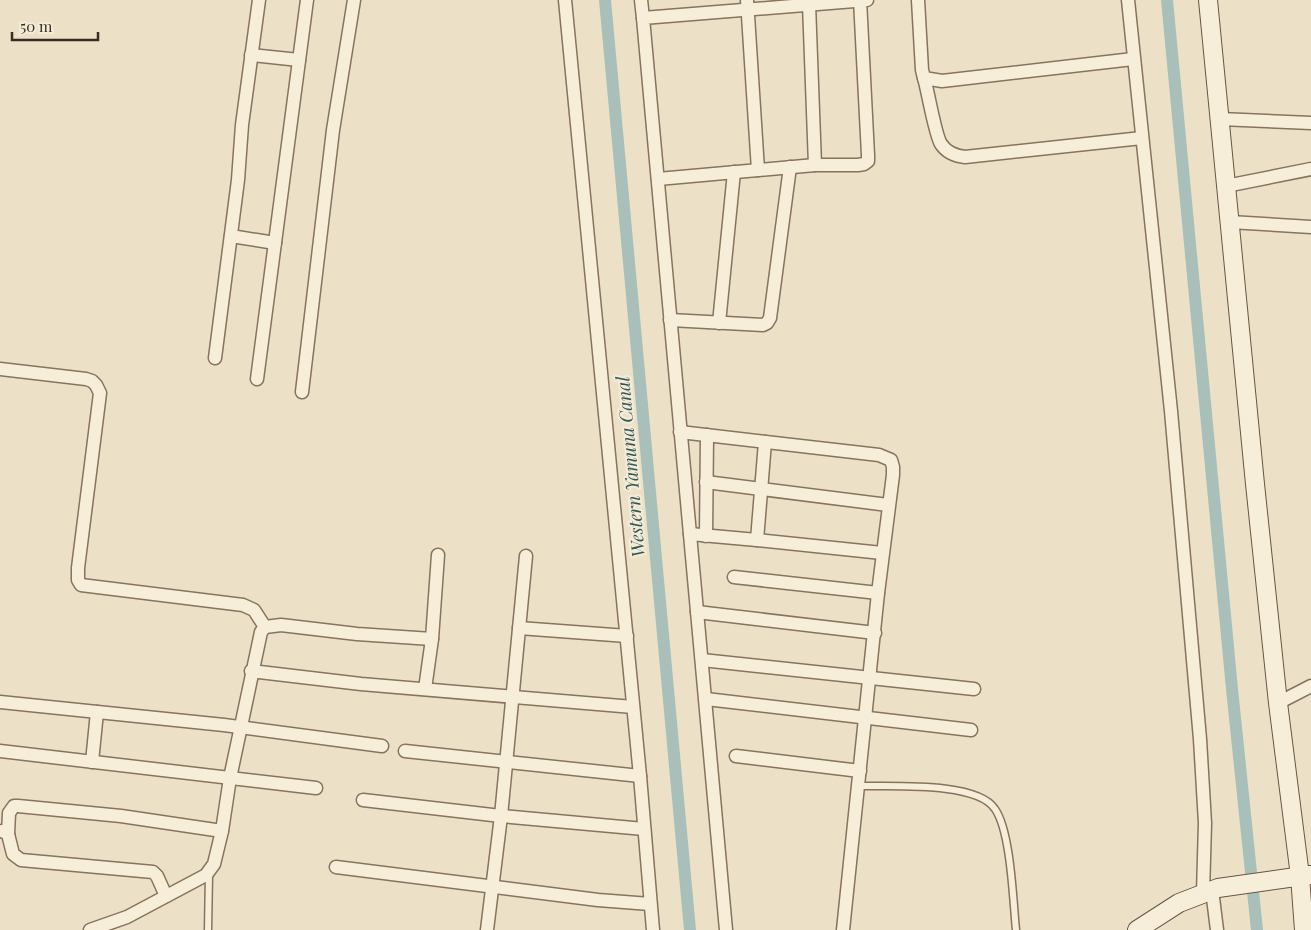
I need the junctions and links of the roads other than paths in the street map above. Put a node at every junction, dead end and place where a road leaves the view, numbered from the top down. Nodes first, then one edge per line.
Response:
1 (258, 0) edge
2 (306, 0) edge
3 (354, 0) edge
4 (565, 0) edge
5 (641, 0) edge
6 (860, 0) edge
7 (867, 0) edge
8 (918, 0) edge
9 (1128, 0) edge
10 (1208, 0) edge
11 (809, 4) junction
12 (748, 5) edge
13 (643, 18) junction
14 (252, 55) junction
15 (1134, 59) junction
16 (299, 60) junction
17 (924, 78) junction
18 (1220, 119) junction
19 (1311, 123) edge
20 (1142, 138) junction
21 (815, 165) junction
22 (790, 167) junction
23 (758, 170) junction
24 (1311, 170) edge
25 (734, 172) junction
26 (658, 179) junction
27 (1226, 186) junction
28 (1230, 222) junction
29 (1311, 227) edge
30 (231, 236) junction
31 (275, 243) junction
32 (670, 320) junction
33 (719, 323) junction
34 (215, 358) dead end
35 (0, 369) edge
36 (257, 379) dead end
37 (302, 392) dead end
38 (680, 432) junction
39 (707, 435) junction
40 (765, 442) junction
41 (706, 482) junction
42 (762, 488) junction
43 (888, 506) junction
44 (690, 534) junction
45 (706, 536) junction
46 (757, 540) junction
47 (882, 553) junction
48 (438, 555) dead end
49 (526, 556) dead end
50 (734, 577) dead end
51 (878, 593) junction
52 (697, 612) junction
53 (265, 627) junction
54 (519, 628) junction
55 (875, 633) junction
56 (627, 636) junction
57 (432, 639) junction
58 (702, 660) junction
59 (251, 671) junction
60 (870, 679) junction
61 (1311, 686) edge
62 (425, 689) junction
63 (974, 689) dead end
64 (512, 697) junction
65 (706, 699) junction
66 (0, 702) edge
67 (1278, 703) junction
68 (633, 707) junction
69 (97, 712) junction
70 (866, 718) junction
71 (240, 728) junction
72 (971, 730) dead end
73 (382, 746) dead end
74 (0, 751) edge
75 (405, 751) dead end
76 (736, 756) dead end
77 (92, 762) junction
78 (506, 763) junction
79 (860, 771) junction
80 (640, 776) junction
81 (230, 778) junction
82 (858, 786) junction
83 (316, 788) dead end
84 (363, 800) dead end
85 (500, 816) junction
86 (644, 829) junction
87 (222, 831) junction
88 (4, 832) edge
89 (336, 868) dead end
90 (209, 873) junction
91 (1305, 875) edge
92 (493, 887) junction
93 (1211, 890) junction
94 (166, 896) junction
95 (650, 904) junction
96 (90, 930) edge
97 (208, 930) edge
98 (487, 930) edge
99 (653, 930) edge
100 (726, 930) edge
101 (843, 930) edge
102 (1016, 930) edge
103 (1137, 930) edge
104 (1217, 930) edge
105 (1304, 930) edge

1 - 14 street
2 - 16 street
3 - 37 street
4 - 56 street
5 - 13 street
6 - 7 street
6 - 11 street
6 - 21 street
8 - 17 street
9 - 15 street
10 - 18 main road
11 - 12 street
11 - 21 street
12 - 13 street
12 - 23 street
13 - 26 street
14 - 16 street
14 - 30 street
15 - 17 street
15 - 20 street
16 - 31 street
17 - 20 street
18 - 19 street
18 - 27 main road
20 - 93 street
21 - 22 street
22 - 23 street
22 - 33 street
23 - 25 street
24 - 27 street
25 - 26 street
25 - 33 street
26 - 32 street
27 - 28 main road
28 - 29 street
28 - 67 main road
30 - 31 street
30 - 34 street
31 - 36 street
32 - 33 street
32 - 38 street
35 - 53 street
38 - 39 street
38 - 44 street
39 - 40 street
39 - 41 street
40 - 42 street
40 - 43 street
41 - 42 street
41 - 45 street
42 - 43 street
42 - 46 street
43 - 47 street
44 - 45 street
44 - 52 street
45 - 46 street
46 - 47 street
47 - 51 street
48 - 57 street
49 - 54 street
50 - 51 street
51 - 55 street
52 - 55 street
52 - 58 street
53 - 57 street
53 - 59 street
54 - 56 street
54 - 64 street
55 - 60 street
56 - 68 street
57 - 62 street
58 - 60 street
58 - 65 street
59 - 62 street
59 - 71 street
60 - 63 street
60 - 70 street
61 - 67 street
62 - 64 street
64 - 68 street
64 - 78 street
65 - 70 street
65 - 100 street
66 - 69 street
67 - 91 main road
68 - 80 street
69 - 71 street
69 - 77 street
70 - 72 street
70 - 79 street
71 - 73 street
71 - 81 street
74 - 77 street
75 - 78 street
76 - 79 street
77 - 81 street
78 - 80 street
78 - 85 street
79 - 82 street
80 - 86 street
81 - 83 street
81 - 87 street
82 - 101 street
82 - 102 lane
84 - 85 street
85 - 86 street
85 - 92 street
86 - 95 street
87 - 88 street
87 - 90 street
88 - 94 street
89 - 92 street
90 - 94 street
90 - 97 lane
91 - 93 main road
91 - 105 main road
92 - 95 street
92 - 98 street
93 - 103 main road
93 - 104 street
94 - 96 street
95 - 99 street

